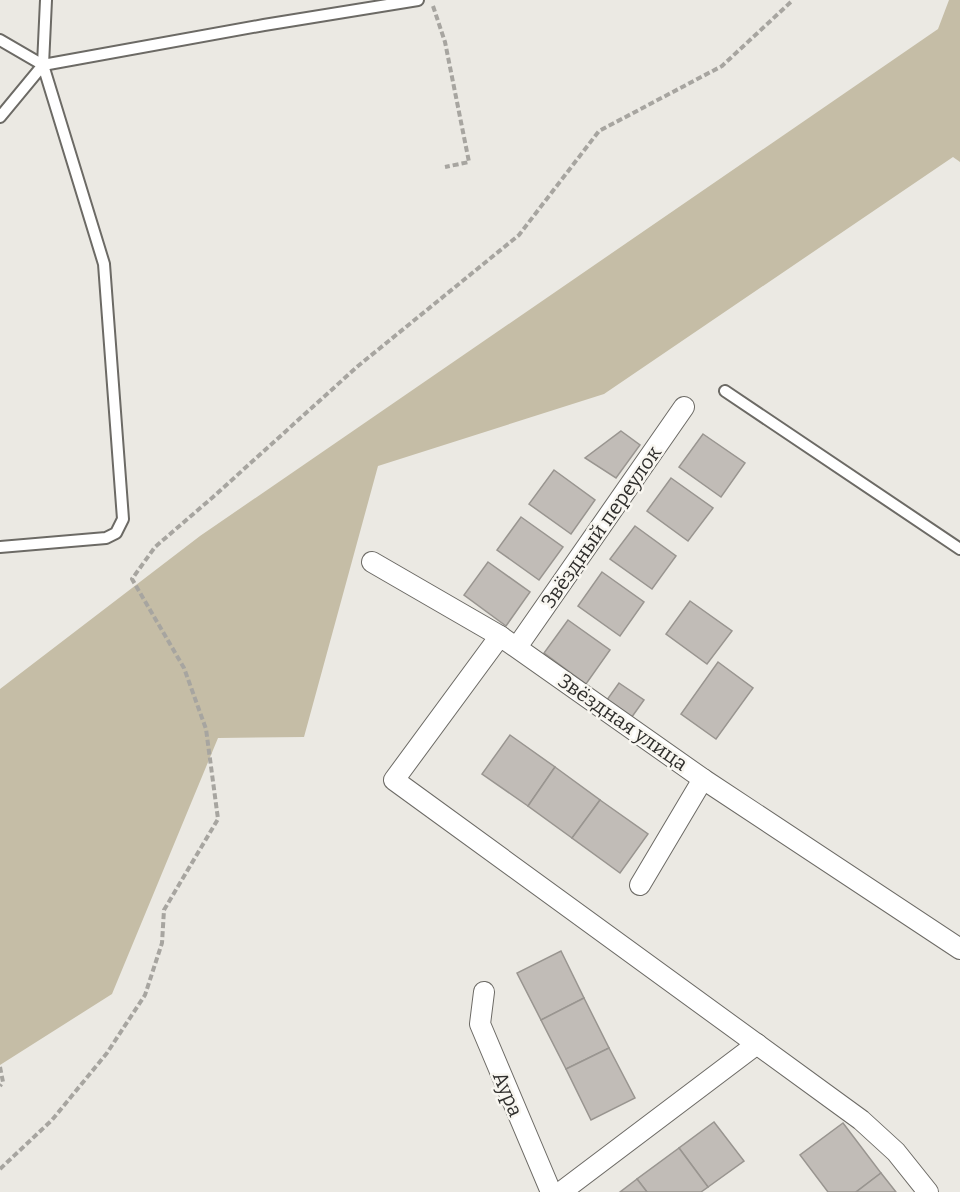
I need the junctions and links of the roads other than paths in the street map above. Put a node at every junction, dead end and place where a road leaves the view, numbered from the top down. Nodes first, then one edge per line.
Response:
1 (46, 0) edge
2 (417, 0) edge
3 (0, 40) edge
4 (43, 65) junction
5 (0, 117) edge
6 (725, 391) dead end
7 (684, 407) dead end
8 (0, 547) edge
9 (960, 549) edge
10 (372, 562) dead end
11 (494, 643) junction
12 (517, 647) junction
13 (703, 779) junction
14 (639, 885) dead end
15 (960, 949) edge
16 (484, 993) dead end
17 (757, 1044) junction
18 (551, 1192) edge
19 (561, 1192) edge
20 (928, 1192) edge

1 - 4 lane
2 - 4 lane
3 - 4 lane
4 - 5 lane
4 - 8 lane
6 - 9 lane
7 - 12 street, Звёздный переулок
10 - 11 street, Звёздная улица
11 - 12 street, Звёздная улица
11 - 17 street
12 - 13 street, Звёздная улица
13 - 14 street, Звёздная улица
13 - 15 street
16 - 18 street, Аура
17 - 19 street
17 - 20 street

